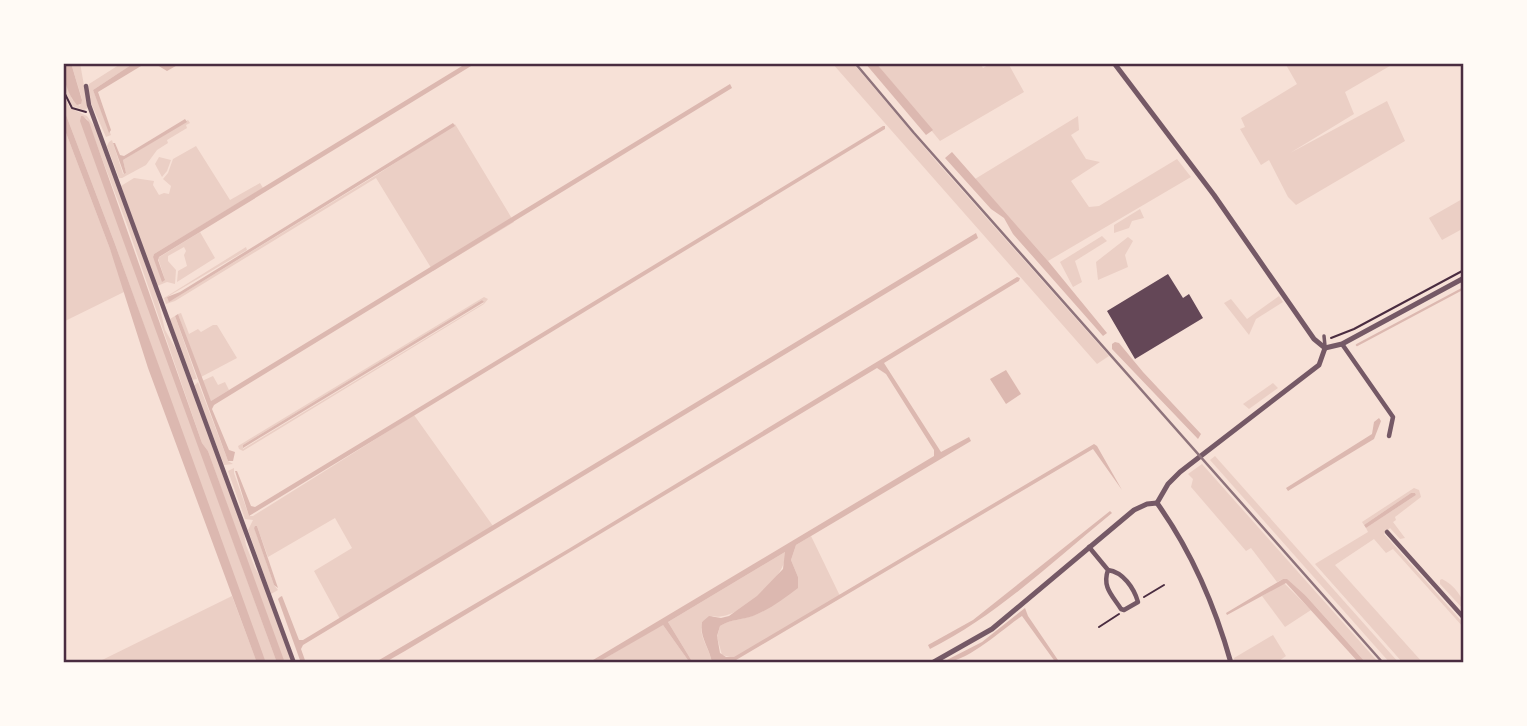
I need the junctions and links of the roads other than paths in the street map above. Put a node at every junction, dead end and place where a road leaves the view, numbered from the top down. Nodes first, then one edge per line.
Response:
1 (1114, 63) edge
2 (86, 86) dead end
3 (1464, 278) edge
4 (1324, 336) dead end
5 (1342, 344) junction
6 (1325, 348) junction
7 (1389, 436) dead end
8 (1157, 503) junction
9 (1387, 532) dead end
10 (1089, 547) junction
11 (1108, 570) junction
12 (1464, 618) edge
13 (294, 663) edge
14 (932, 663) edge
15 (1231, 663) edge

1 - 6 street
2 - 13 street
3 - 5 street
4 - 6 street
5 - 6 street
5 - 7 street
6 - 8 street
8 - 10 street
8 - 15 street
9 - 12 street
10 - 11 street
10 - 14 street
11 - 11 street

